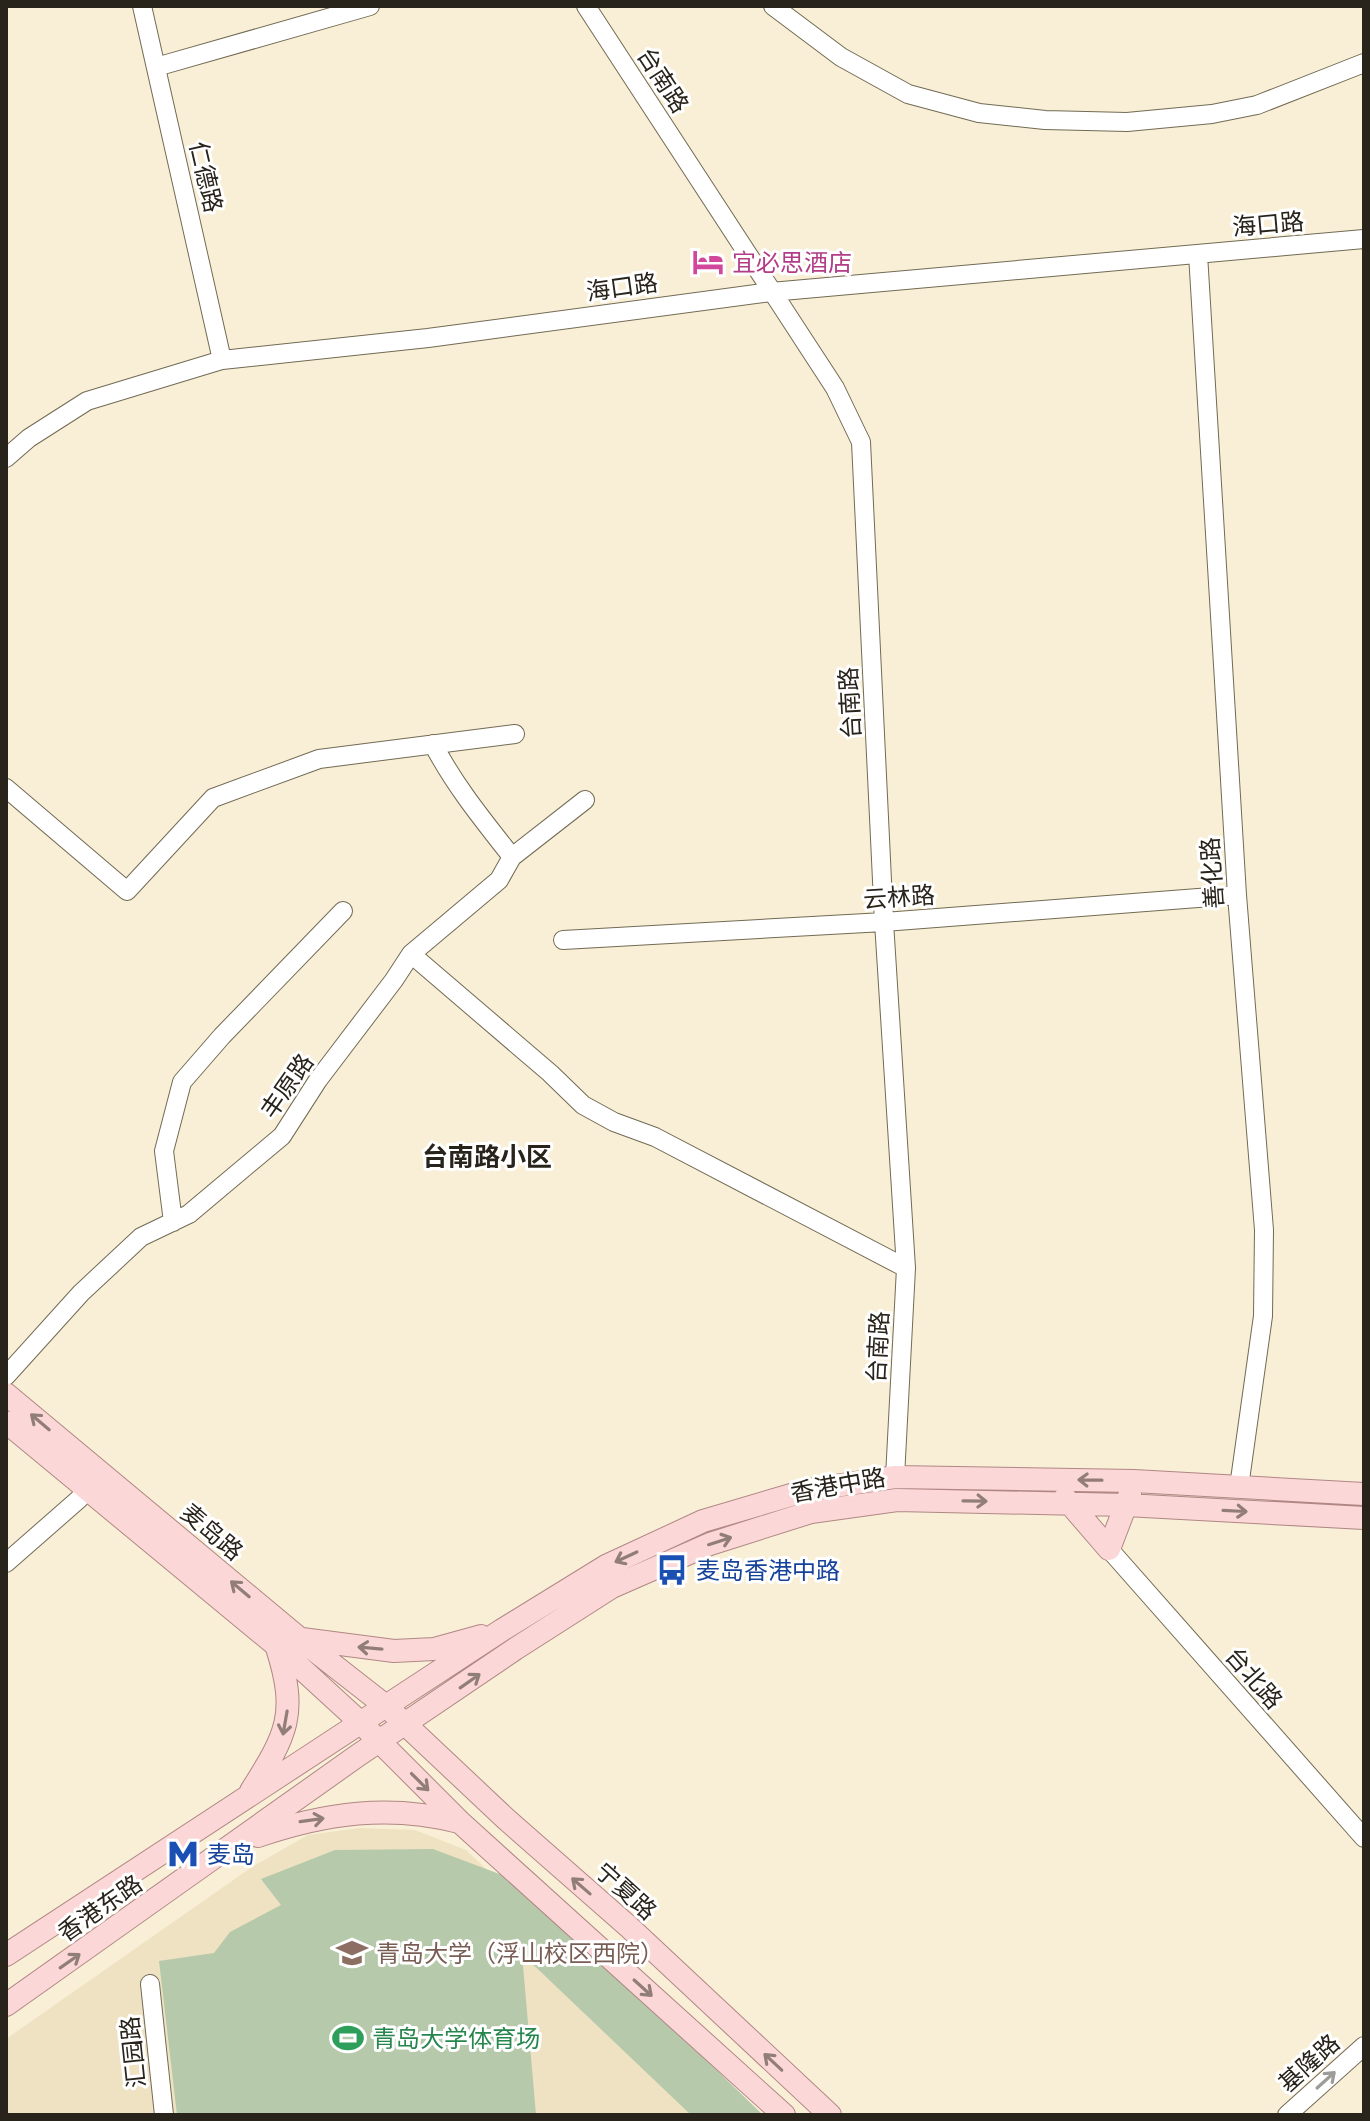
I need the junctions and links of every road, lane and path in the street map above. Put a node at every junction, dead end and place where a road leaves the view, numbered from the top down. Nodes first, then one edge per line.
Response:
1 (142, 6) edge
2 (370, 6) edge
3 (586, 6) edge
4 (773, 6) edge
5 (1364, 63) edge
6 (156, 67) junction
7 (1364, 239) edge
8 (1198, 254) junction
9 (771, 292) junction
10 (222, 360) junction
11 (6, 458) edge
12 (515, 734) dead end
13 (433, 744) junction
14 (6, 788) edge
15 (585, 800) dead end
16 (512, 857) junction
17 (1237, 895) junction
18 (343, 911) dead end
19 (884, 922) junction
20 (563, 940) dead end
21 (411, 954) junction
22 (173, 1222) junction
23 (906, 1268) junction
24 (6, 1376) edge
25 (6, 1394) edge
26 (6, 1422) edge
27 (895, 1477) junction
28 (1055, 1480) junction
29 (1134, 1481) junction
30 (95, 1482) junction
31 (1239, 1487) junction
32 (1364, 1494) edge
33 (1068, 1503) junction
34 (1126, 1505) junction
35 (1364, 1518) edge
36 (1109, 1549) junction
37 (6, 1563) edge
38 (502, 1630) junction
39 (300, 1639) junction
40 (277, 1646) junction
41 (387, 1707) junction
42 (362, 1724) junction
43 (406, 1725) junction
44 (380, 1741) junction
45 (249, 1794) junction
46 (461, 1823) junction
47 (1364, 1838) edge
48 (238, 1842) junction
49 (6, 1955) edge
50 (150, 1984) dead end
51 (6, 2005) edge
52 (1364, 2046) edge
53 (164, 2115) edge
54 (784, 2115) edge
55 (830, 2115) edge
56 (1287, 2115) edge

1 - 6 street, 仁德路
2 - 6 street
3 - 9 street, 台南路
4 - 5 street
6 - 10 street, 仁德路
7 - 8 street, 海口路
8 - 9 street, 海口路
8 - 17 street, 善化路
9 - 10 street, 海口路
9 - 19 street, 台南路
10 - 11 street, 海口路
12 - 13 street
13 - 14 street
13 - 16 street
15 - 16 street, 丰原路
16 - 21 street, 丰原路
17 - 19 street, 云林路
17 - 31 street, 善化路
18 - 22 street
19 - 20 street, 云林路
19 - 23 street, 台南路
21 - 22 street, 丰原路
21 - 23 street
22 - 24 street, 丰原路
23 - 27 street, 台南路
30 -> 25 main road, 麦岛路
26 - 30 main road, 麦岛路
27 - 28 main road, 香港中路
27 -> 38 main road, 香港中路
29 -> 28 main road, 香港中路
28 - 33 main road
29 - 31 main road, 香港中路
29 - 34 main road
30 - 37 street
39 -> 30 main road, 麦岛路
30 - 40 main road, 麦岛路
31 - 32 main road, 香港中路
33 - 34 main road, 香港中路
33 - 36 main road
43 -> 33 main road, 香港中路
34 -> 35 main road, 香港中路
34 - 36 main road
36 - 47 street, 台北路
38 -> 39 main road
38 - 41 main road, 香港中路
39 - 41 main road, 麦岛路
40 - 42 main road, 麦岛路
40 -> 45 main road
41 - 42 main road, 香港东路
41 - 43 main road, 宁夏路
42 - 44 main road, 麦岛路
42 - 45 main road, 香港东路
43 - 44 main road, 香港中路
55 -> 43 main road, 宁夏路
44 -> 46 main road
44 - 48 main road, 香港东路
45 - 49 main road, 香港东路
48 -> 46 main road
46 -> 54 main road
51 -> 48 main road, 香港东路
50 - 53 street, 汇园路
56 -> 52 street, 基隆路

